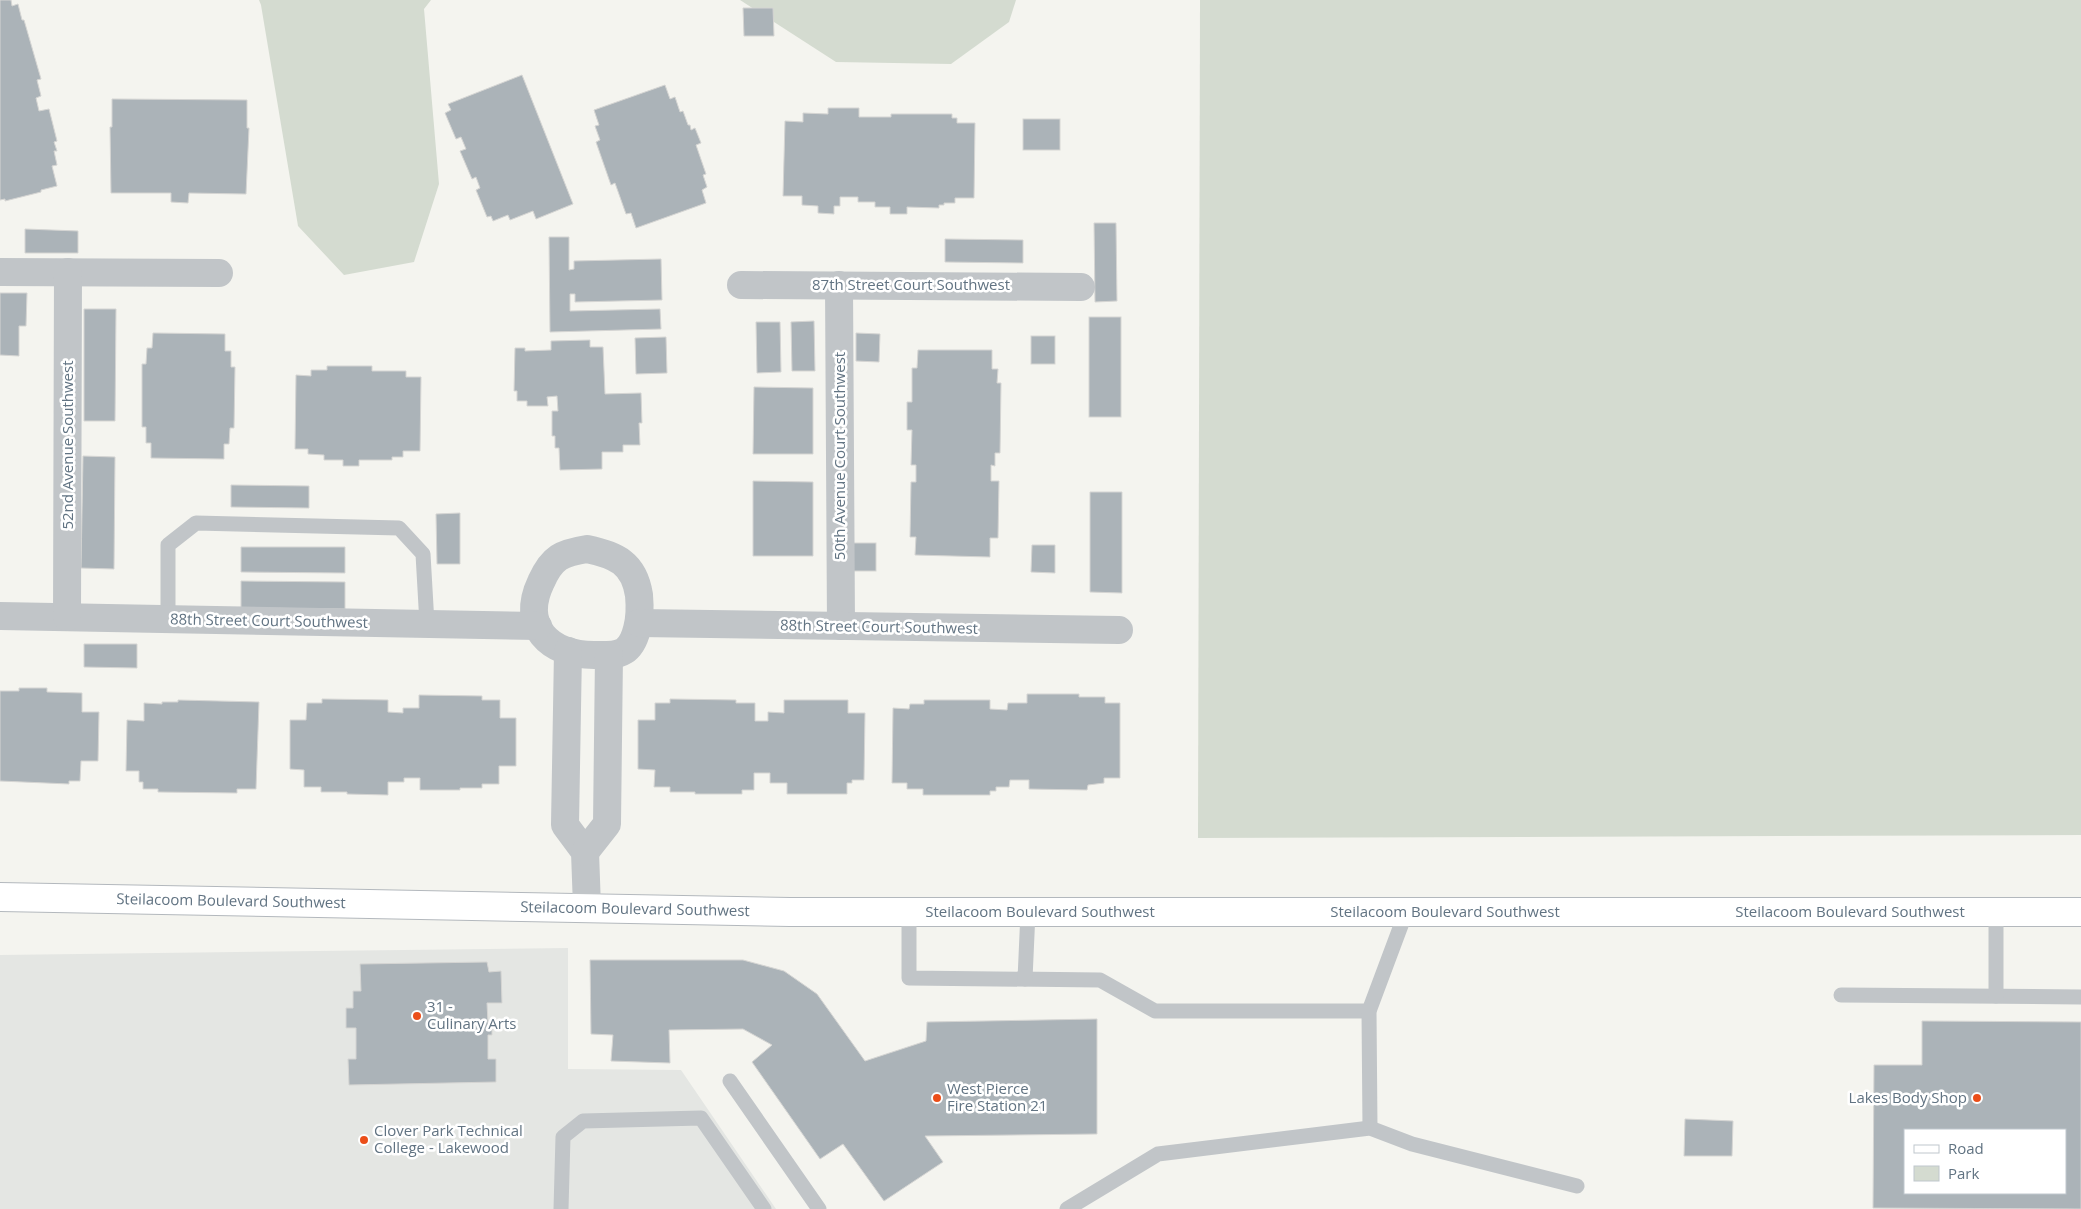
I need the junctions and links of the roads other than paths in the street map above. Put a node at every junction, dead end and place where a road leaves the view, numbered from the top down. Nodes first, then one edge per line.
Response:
1 (0, 272) edge
2 (68, 272) junction
3 (219, 273) dead end
4 (741, 285) dead end
5 (839, 285) junction
6 (1081, 287) dead end
7 (0, 616) edge
8 (67, 617) junction
9 (168, 619) junction
10 (639, 623) junction
11 (427, 624) junction
12 (538, 626) junction
13 (841, 626) junction
14 (1119, 630) dead end
15 (568, 651) junction
16 (609, 655) junction
17 (585, 852) junction
18 (0, 897) edge
19 (587, 907) junction
20 (909, 912) junction
21 (1028, 912) junction
22 (1406, 912) junction
23 (1996, 912) junction
24 (2081, 912) edge
25 (1026, 979) junction
26 (1841, 995) dead end
27 (1996, 996) junction
28 (2081, 997) edge
29 (1369, 1011) junction
30 (730, 1081) dead end
31 (1370, 1128) junction
32 (1577, 1186) dead end
33 (561, 1209) edge
34 (764, 1209) edge
35 (819, 1209) edge
36 (1067, 1209) edge

1 - 2 street
2 - 3 street
2 - 8 street, 52nd Avenue Southwest
4 - 5 street, 87th Street Court Southwest
5 - 6 street, 87th Street Court Southwest
5 - 13 street, 50th Avenue Court Southwest
7 - 8 street, 88th Street Court Southwest
8 - 9 street, 88th Street Court Southwest
9 - 11 street, 88th Street Court Southwest
9 - 11 lane
10 - 12 street
10 - 13 street, 88th Street Court Southwest
10 - 16 street
11 - 12 street, 88th Street Court Southwest
12 - 15 street
13 - 14 street, 88th Street Court Southwest
15 - 16 street
15 - 17 street
16 - 17 street
17 - 19 street
18 - 19 main road, Steilacoom Boulevard Southwest
19 - 20 main road, Steilacoom Boulevard Southwest
20 - 21 main road, Steilacoom Boulevard Southwest
20 - 25 lane
21 - 22 main road, Steilacoom Boulevard Southwest
21 - 25 lane
22 - 23 main road, Steilacoom Boulevard Southwest
22 - 29 lane
23 - 24 main road, Steilacoom Boulevard Southwest
23 - 27 lane
25 - 29 lane
26 - 27 lane
27 - 28 lane
29 - 31 lane
30 - 35 lane
31 - 32 lane
31 - 36 lane
33 - 34 lane

